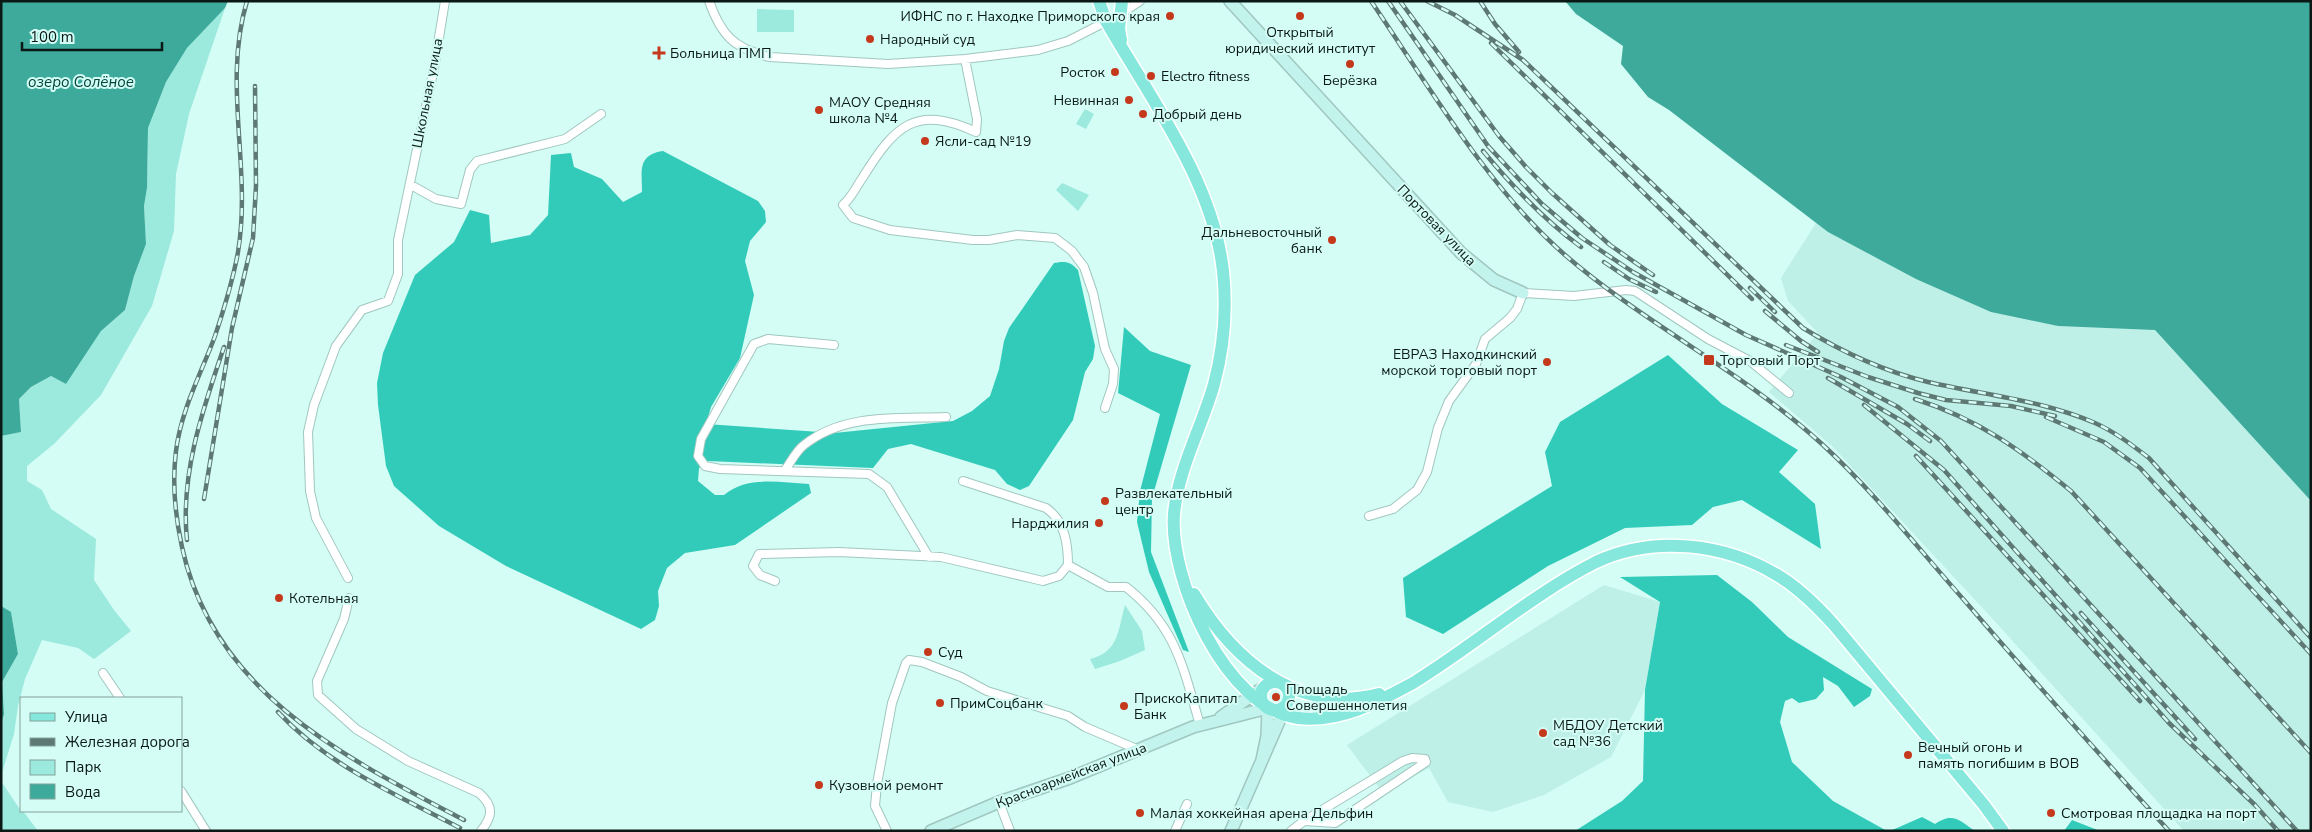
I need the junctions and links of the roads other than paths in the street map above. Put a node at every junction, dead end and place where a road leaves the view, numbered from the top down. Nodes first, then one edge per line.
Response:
1 (445, 1) edge
2 (709, 1) edge
3 (1122, 1) edge
4 (1140, 1) edge
5 (1230, 1) edge
6 (1100, 9) edge
7 (1120, 16) junction
8 (965, 59) junction
9 (1129, 61) junction
10 (601, 114) dead end
11 (411, 185) junction
12 (1523, 293) junction
13 (834, 345) dead end
14 (1789, 393) dead end
15 (1105, 408) dead end
16 (946, 417) dead end
17 (785, 470) junction
18 (963, 481) dead end
19 (1369, 516) dead end
20 (929, 557) junction
21 (1178, 563) junction
22 (1068, 565) junction
23 (348, 578) dead end
24 (775, 581) dead end
25 (349, 598) dead end
26 (103, 673) dead end
27 (1413, 683) junction
28 (1281, 684) junction
29 (1264, 687) junction
30 (1250, 695) junction
31 (119, 697) edge
32 (1268, 708) junction
33 (1284, 708) junction
34 (1212, 721) junction
35 (1200, 725) junction
36 (1139, 750) junction
37 (1262, 760) junction
38 (182, 793) edge
39 (999, 802) junction
40 (1187, 804) dead end
41 (1304, 821) junction
42 (206, 831) edge
43 (481, 831) edge
44 (887, 831) edge
45 (932, 831) edge
46 (1010, 831) edge
47 (1175, 831) edge
48 (1232, 831) edge
49 (1291, 831) edge
50 (2003, 831) edge

1 - 11 street, Школьная улица
2 - 8 street
3 - 7 main road
4 - 7 street
5 - 12 main road, Портовая улица
6 - 7 street
6 - 8 street
6 - 9 main road
7 - 9 main road
8 - 15 street
9 - 21 main road
10 - 11 street
11 - 23 street, Школьная улица
12 - 14 street
12 - 19 street
13 - 17 street
16 - 17 street
17 - 20 street
18 - 22 street
20 - 22 street
20 - 24 street
21 - 28 main road
21 - 30 main road
22 - 35 street
25 - 43 street
26 - 31 street
27 - 28 main road
27 - 33 main road
27 - 50 main road
28 - 29 main road
28 - 33 main road
29 - 30 main road, Красноармейская улица
29 - 32 main road
30 - 32 main road
30 - 34 main road, Красноармейская улица
32 - 33 main road
32 - 34 main road, Красноармейская улица
32 - 37 main road
33 - 37 main road
34 - 35 main road, Красноармейская улица
35 - 36 main road, Красноармейская улица
36 - 39 main road, Красноармейская улица
36 - 44 street
37 - 48 main road
38 - 42 street
39 - 45 main road, Красноармейская улица
39 - 46 street
40 - 47 street
41 - 41 street
41 - 49 street

